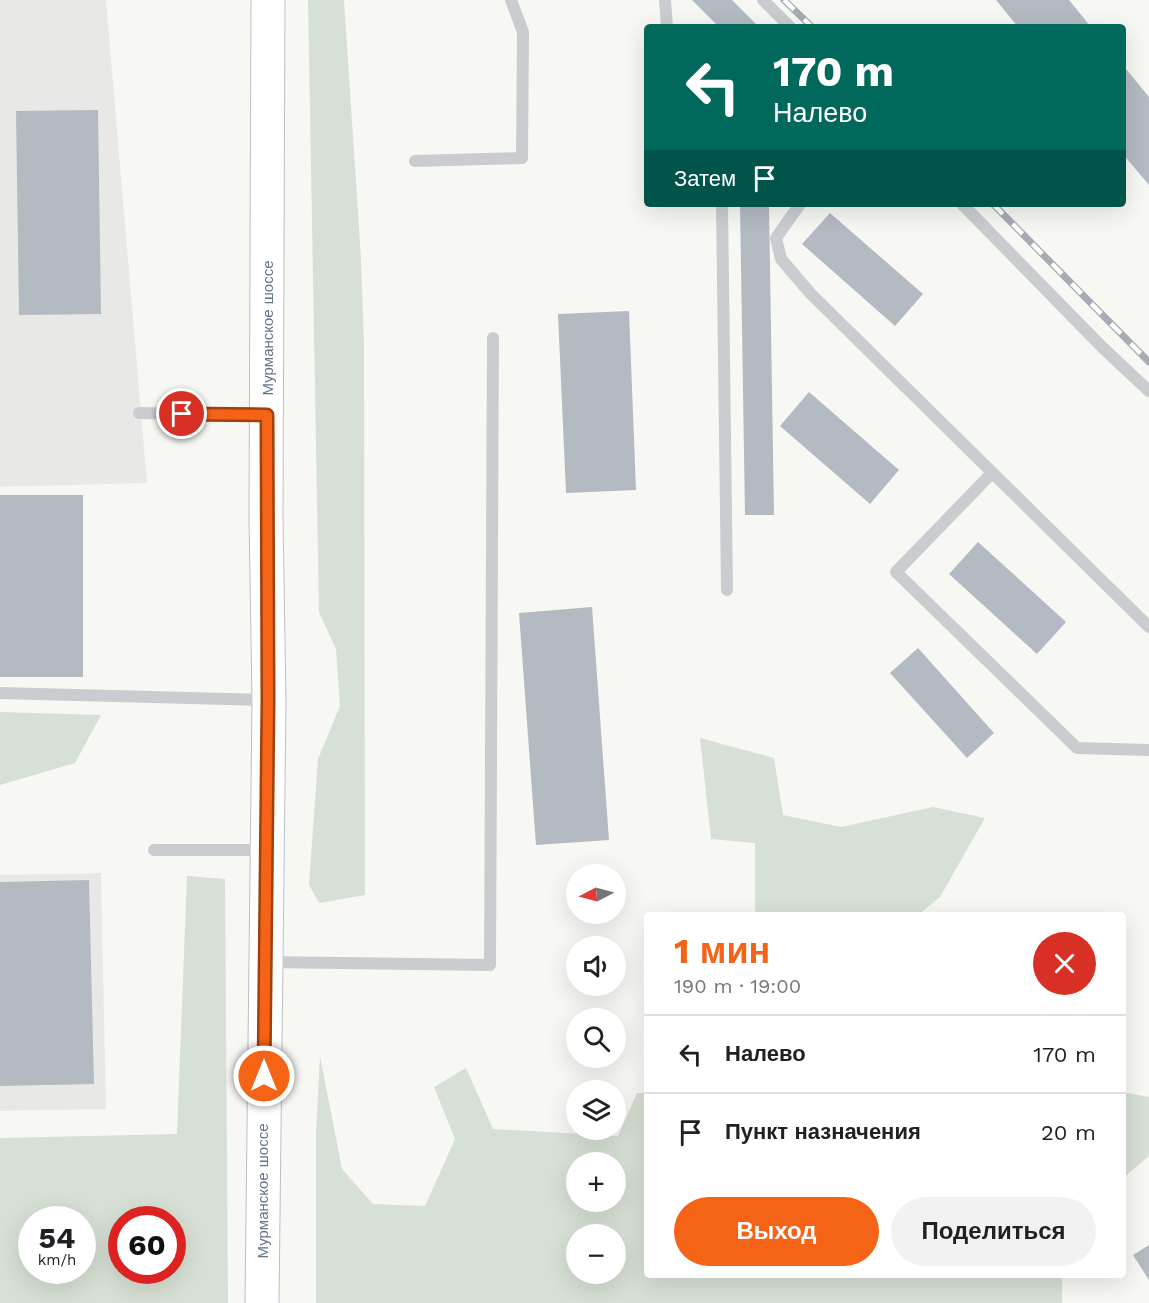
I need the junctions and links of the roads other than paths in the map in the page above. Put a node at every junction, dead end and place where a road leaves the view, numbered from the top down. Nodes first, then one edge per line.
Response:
1 (268, 0) edge
2 (512, 0) edge
3 (665, 0) edge
4 (763, 0) edge
5 (667, 24) edge
6 (787, 24) edge
7 (415, 160) dead end
8 (722, 207) edge
9 (798, 207) edge
10 (965, 207) edge
11 (493, 338) dead end
12 (1149, 391) edge
13 (139, 413) dead end
14 (267, 415) junction
15 (992, 473) junction
16 (728, 590) dead end
17 (1149, 627) edge
18 (0, 693) edge
19 (268, 700) junction
20 (1149, 750) edge
21 (154, 850) dead end
22 (266, 850) junction
23 (265, 962) junction
24 (262, 1303) edge

1 - 14 main road, Мурманское шоссе
2 - 7 lane
3 - 5 lane
4 - 6 lane
8 - 16 lane
9 - 15 lane
10 - 12 lane
11 - 23 lane
13 - 14 lane
14 - 19 main road, Мурманское шоссе
15 - 17 lane
15 - 20 lane
18 - 19 lane
19 - 22 main road, Мурманское шоссе
21 - 22 lane
22 - 23 main road, Мурманское шоссе
23 - 24 main road, Мурманское шоссе

